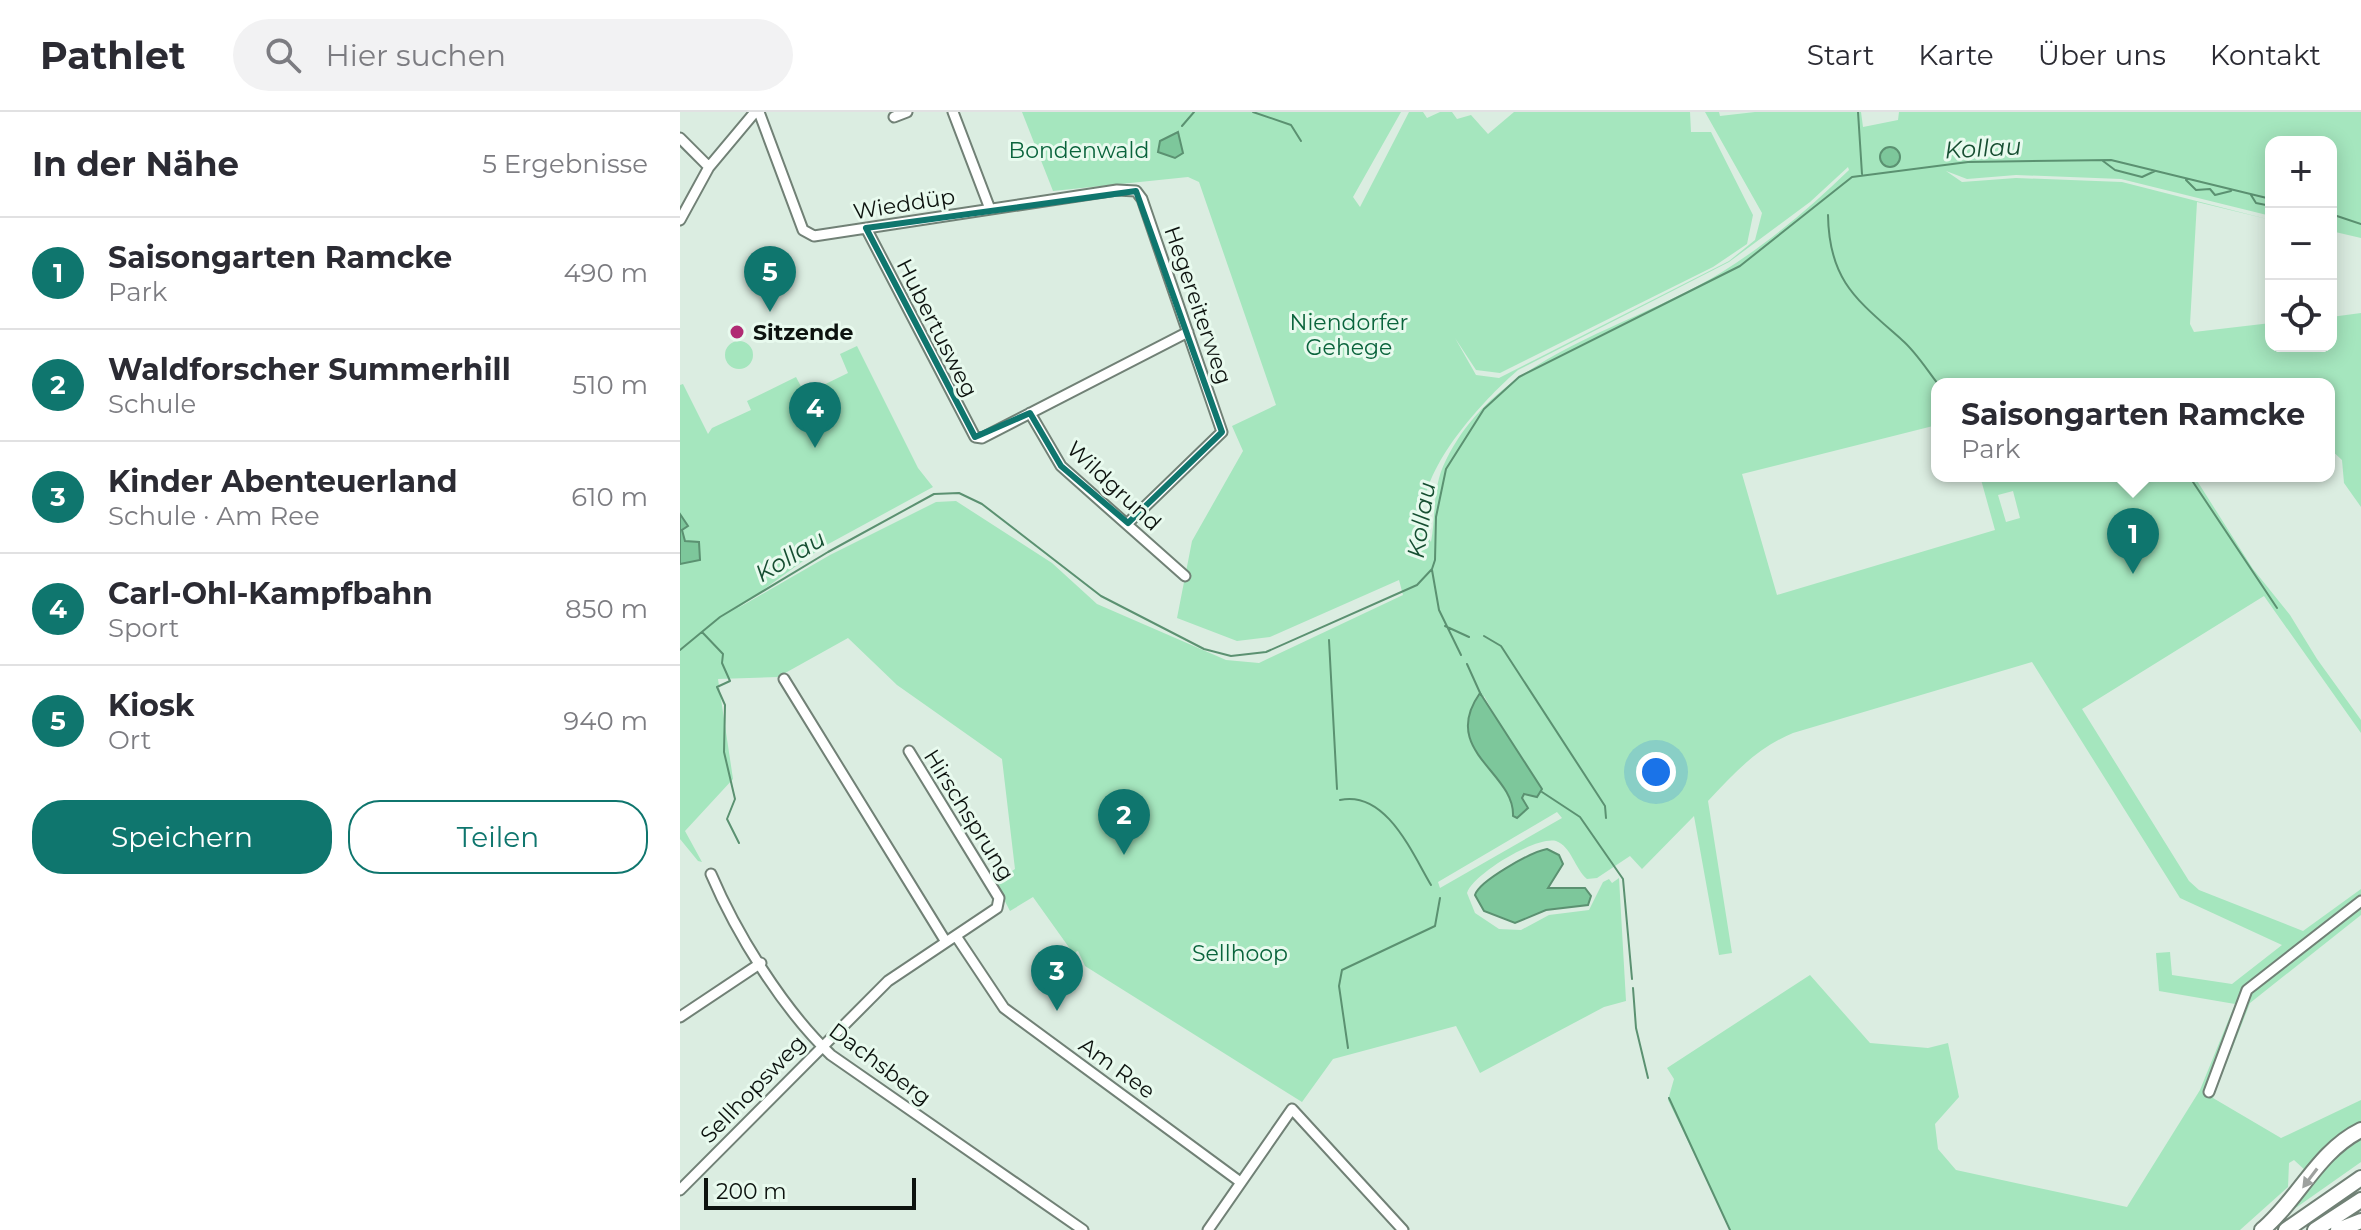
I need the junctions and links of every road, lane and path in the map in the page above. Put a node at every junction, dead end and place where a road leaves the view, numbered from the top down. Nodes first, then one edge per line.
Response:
1 (757, 112) edge
2 (907, 112) edge
3 (953, 112) edge
4 (894, 117) dead end
5 (680, 138) edge
6 (709, 167) junction
7 (1136, 191) joint
8 (990, 209) junction
9 (680, 220) edge
10 (866, 228) junction
11 (1188, 332) junction
12 (1030, 413) junction
13 (1128, 523) junction
14 (1185, 576) dead end
15 (784, 679) dead end
16 (909, 751) dead end
17 (711, 874) dead end
18 (999, 898) joint
19 (2361, 901) edge
20 (956, 936) junction
21 (946, 942) junction
22 (761, 963) junction
23 (680, 1017) edge
24 (821, 1045) junction
25 (2209, 1092) dead end
26 (2361, 1130) edge
27 (2361, 1178) edge
28 (1239, 1181) junction
29 (680, 1190) edge
30 (2361, 1200) edge
31 (2361, 1221) edge
32 (1083, 1230) edge
33 (1208, 1230) edge
34 (1403, 1230) edge
35 (2262, 1230) edge
36 (2286, 1230) edge
37 (2315, 1230) edge
38 (2338, 1230) edge

1 - 6 street
1 - 10 street, Wieddüp
2 - 4 street
3 - 8 street
5 - 6 street
6 - 9 street
7 - 8 street, Wieddüp
7 - 11 street, Hegereiterweg
8 - 10 street, Wieddüp
10 - 12 street, Hubertusweg
11 - 12 street
11 - 13 street, Hegereiterweg
12 - 13 street, Wildgrund
13 - 14 street, Wildgrund
15 - 21 street
16 - 18 street, Hirschsprung
17 - 22 street, Dachsberg
18 - 20 street, Sellhopsweg
19 - 25 street
20 - 21 street, Sellhopsweg
20 - 28 street, Am Ree
21 - 24 street, Sellhopsweg
22 - 23 street
22 - 24 street, Dachsberg
24 - 29 street, Sellhopsweg
24 - 32 street, Dachsberg
26 -> 35 highway
27 - 36 highway
28 - 33 street
28 - 34 street
30 - 37 highway
31 - 38 highway

